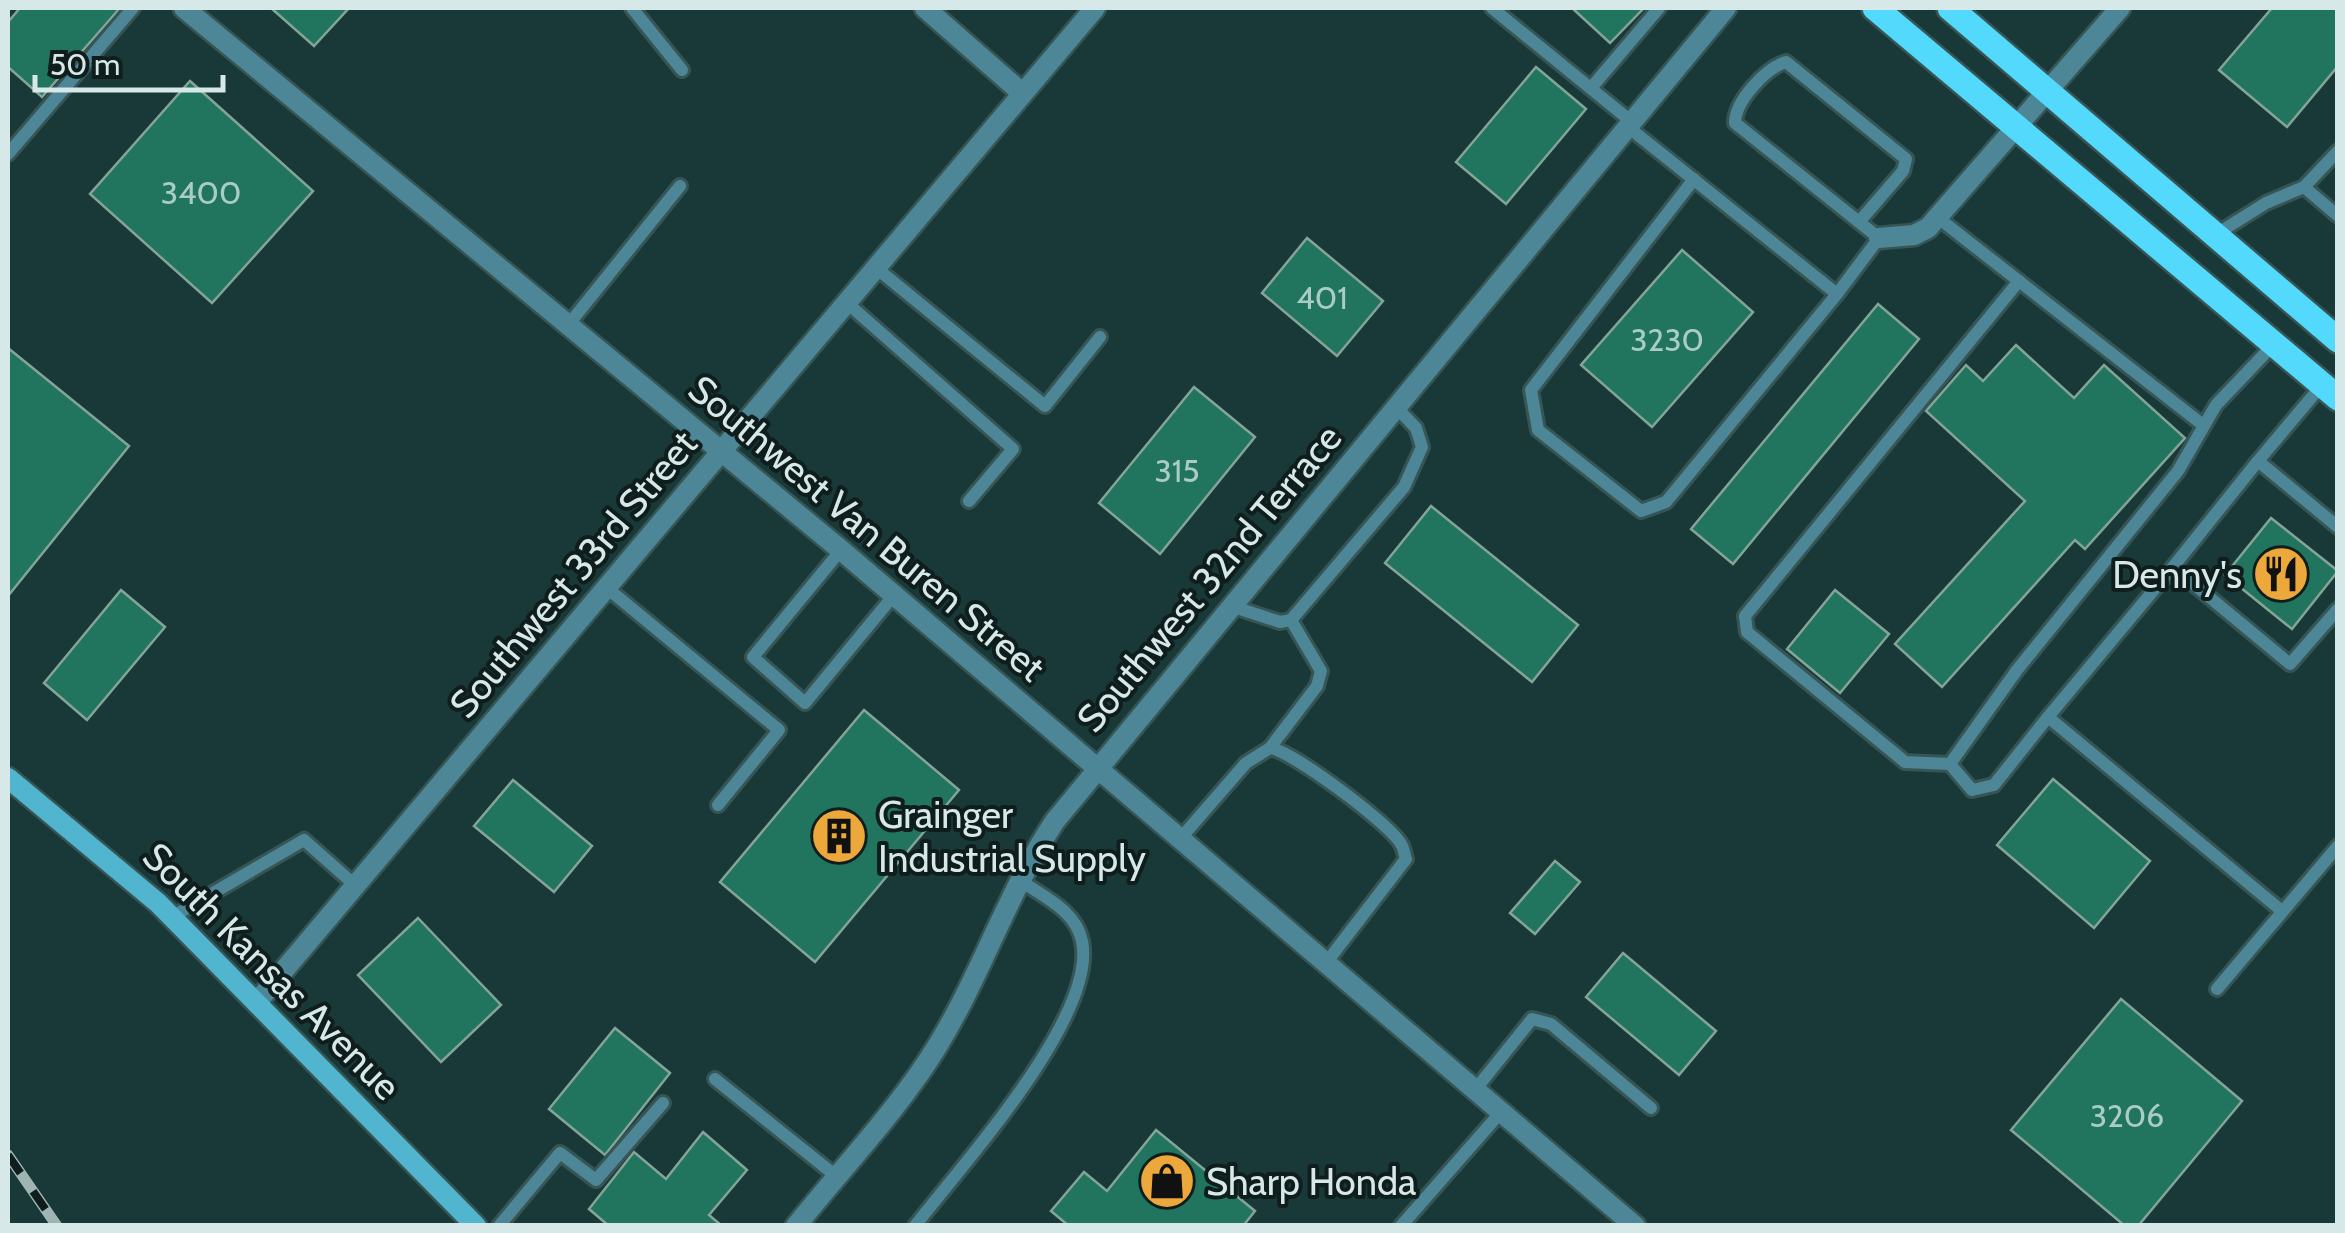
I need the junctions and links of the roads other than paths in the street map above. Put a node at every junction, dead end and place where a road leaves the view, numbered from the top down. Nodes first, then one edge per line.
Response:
1 (133, 8) edge
2 (184, 8) edge
3 (632, 8) edge
4 (926, 8) edge
5 (1095, 8) edge
6 (1492, 8) edge
7 (1659, 8) edge
8 (1875, 8) edge
9 (1950, 8) edge
10 (2120, 8) edge
11 (1718, 10) edge
12 (682, 70) dead end
13 (1591, 88) junction
14 (2049, 92) junction
15 (1022, 93) junction
16 (1630, 124) junction
17 (2015, 124) junction
18 (2338, 151) edge
19 (8, 154) edge
20 (1694, 180) junction
21 (680, 186) dead end
22 (2304, 186) junction
23 (1937, 216) junction
24 (2338, 216) edge
25 (1860, 222) junction
26 (2216, 235) junction
27 (1879, 238) junction
28 (876, 268) junction
29 (2019, 281) junction
30 (1836, 294) junction
31 (846, 302) junction
32 (569, 324) junction
33 (1100, 337) dead end
34 (2338, 340) edge
35 (2274, 344) junction
36 (2332, 383) edge
37 (1396, 407) junction
38 (2203, 426) junction
39 (722, 450) junction
40 (2258, 461) junction
41 (969, 501) dead end
42 (2338, 527) edge
43 (841, 550) junction
44 (2173, 567) junction
45 (607, 588) junction
46 (894, 596) junction
47 (1232, 606) junction
48 (2338, 609) edge
49 (1291, 620) junction
50 (2048, 716) junction
51 (1270, 748) junction
52 (1950, 764) junction
53 (1097, 768) junction
54 (8, 778) edge
55 (718, 805) dead end
56 (1180, 839) junction
57 (2338, 846) edge
58 (1018, 880) junction
59 (356, 886) junction
60 (2282, 911) junction
61 (172, 916) junction
62 (1326, 963) junction
63 (2217, 988) dead end
64 (258, 1001) junction
65 (715, 1079) dead end
66 (1475, 1090) junction
67 (663, 1103) dead end
68 (1651, 1108) dead end
69 (1501, 1112) junction
70 (836, 1176) junction
71 (476, 1226) edge
72 (499, 1226) edge
73 (796, 1226) edge
74 (915, 1226) edge
75 (1401, 1226) edge
76 (1635, 1226) edge

1 - 19 lane
2 - 32 street, Southwest Van Buren Street
3 - 12 lane
4 - 15 street
5 - 15 street, Southwest 33rd Street
6 - 13 lane
7 - 13 lane
8 - 17 main road
9 - 14 main road
10 - 14 street
11 - 16 street, Southwest 32nd Terrace
13 - 16 lane
14 - 17 street
14 - 26 main road
15 - 28 street, Southwest 33rd Street
16 - 20 lane
16 - 37 street, Southwest 32nd Terrace
17 - 23 street
17 - 35 main road
18 - 22 lane
20 - 30 lane
20 - 30 lane
21 - 32 lane
22 - 24 lane
22 - 26 lane
23 - 27 street
23 - 29 lane
25 - 25 lane
25 - 27 lane
26 - 34 main road
27 - 30 lane
28 - 31 street, Southwest 33rd Street
28 - 33 lane
29 - 38 lane
29 - 52 lane
31 - 39 street, Southwest 33rd Street
31 - 41 lane
32 - 39 street, Southwest Van Buren Street
35 - 36 main road
35 - 38 lane
36 - 40 lane
37 - 47 street, Southwest 32nd Terrace
37 - 49 lane
38 - 52 lane
39 - 43 street, Southwest Van Buren Street
39 - 45 street, Southwest 33rd Street
40 - 42 lane
40 - 44 lane
43 - 46 street, Southwest Van Buren Street
43 - 46 lane
44 - 48 lane
44 - 50 lane
45 - 55 lane
45 - 59 street, Southwest 33rd Street
46 - 53 street, Southwest Van Buren Street
47 - 49 lane
47 - 53 street, Southwest 32nd Terrace
49 - 51 lane
50 - 52 lane
50 - 60 lane
51 - 56 lane
51 - 62 lane
53 - 56 street, Southwest Van Buren Street
53 - 58 street, Southwest 32nd Terrace
54 - 61 main road, South Kansas Avenue
56 - 62 street, Southwest Van Buren Street
57 - 60 lane
58 - 70 street, Southwest 32nd Terrace
58 - 74 lane
59 - 61 lane
59 - 64 street, Southwest 33rd Street
60 - 63 lane
61 - 64 main road, South Kansas Avenue
62 - 66 street, Southwest Van Buren Street
64 - 71 main road, South Kansas Avenue
65 - 70 lane
66 - 68 lane
66 - 69 street, Southwest Van Buren Street
67 - 72 lane
69 - 75 lane
69 - 76 street, Southwest Van Buren Street
70 - 73 street, Southwest 32nd Terrace

